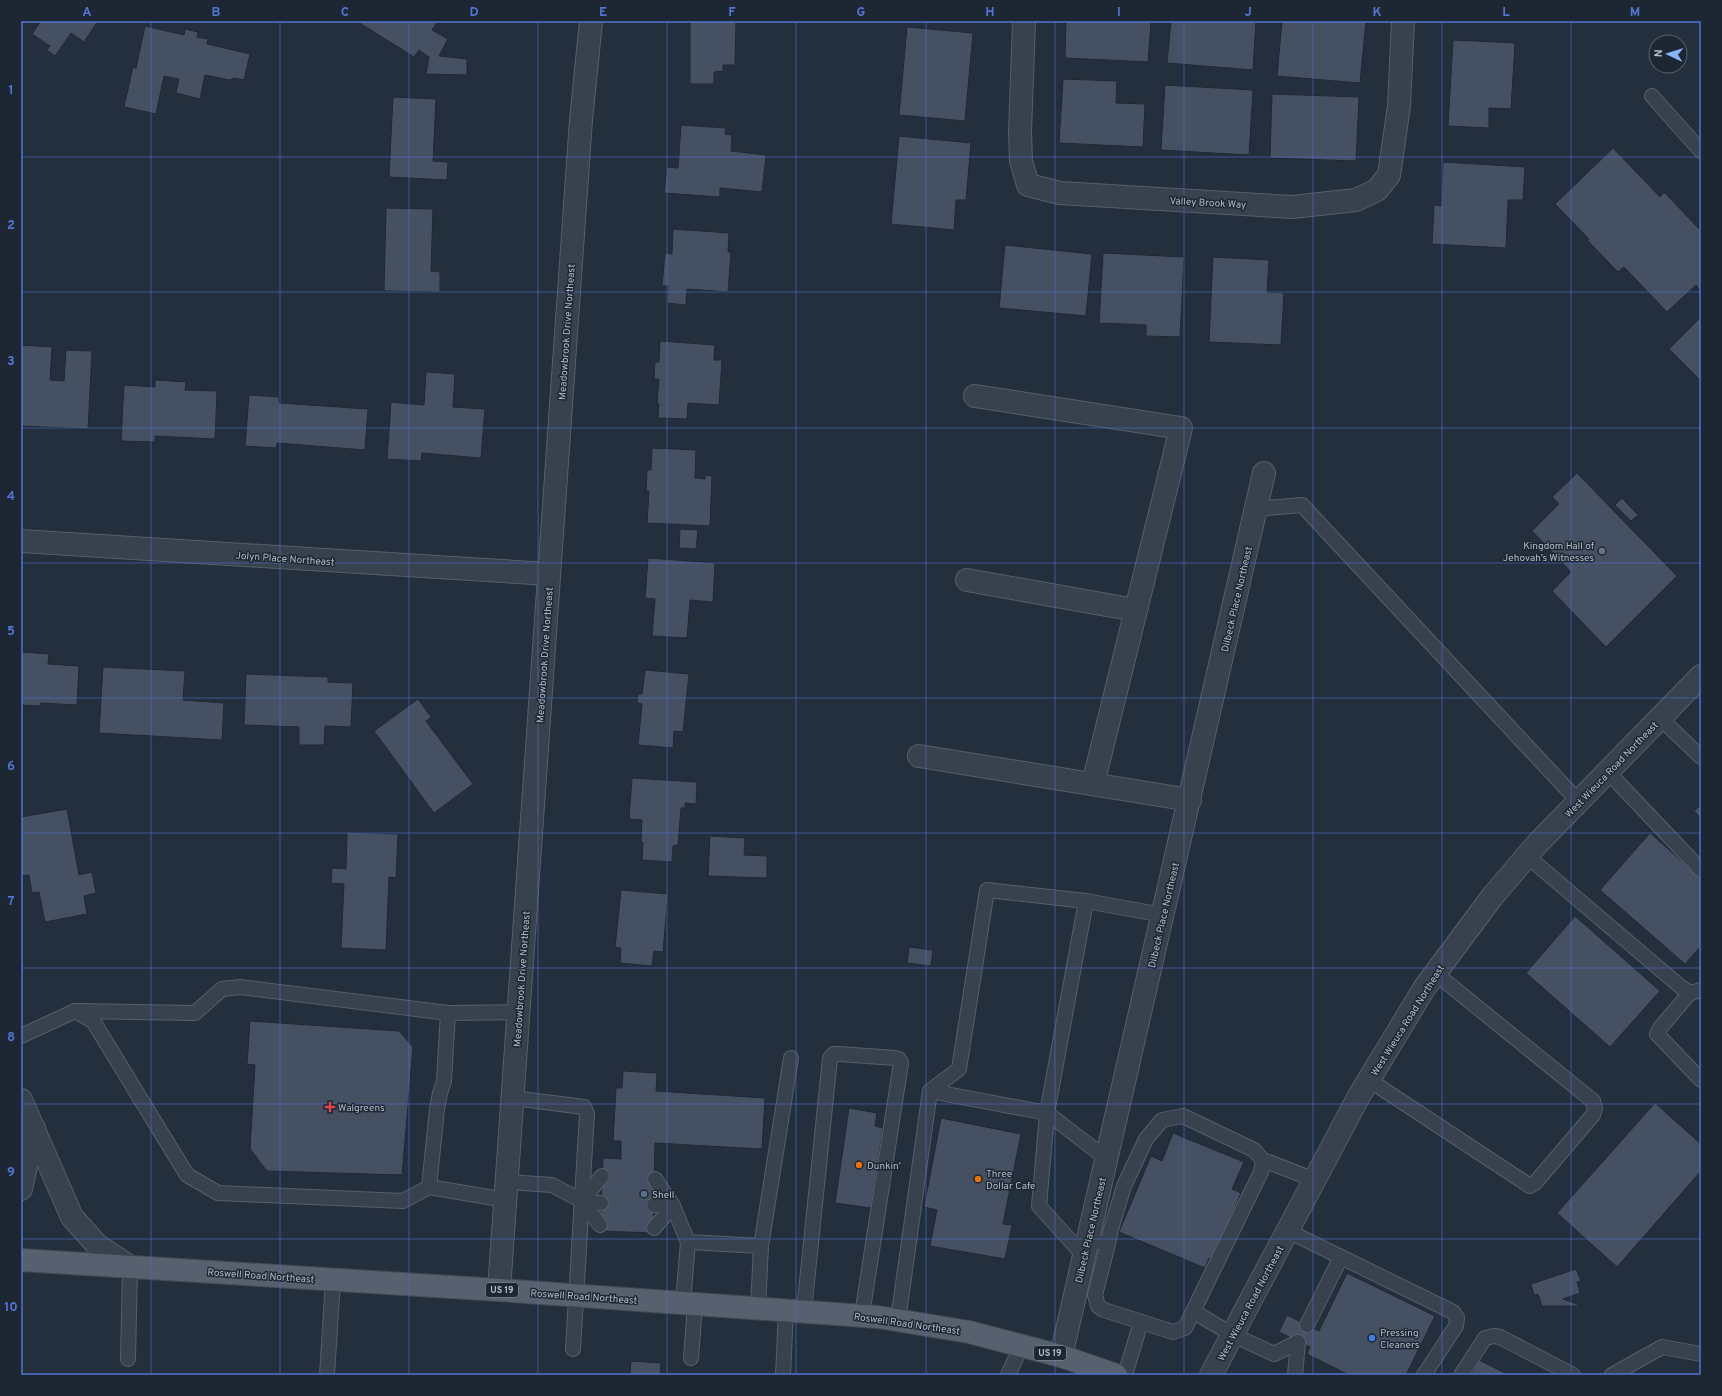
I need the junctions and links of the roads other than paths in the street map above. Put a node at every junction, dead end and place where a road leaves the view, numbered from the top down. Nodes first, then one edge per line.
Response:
1 (591, 21) edge
2 (1024, 21) edge
3 (1403, 21) edge
4 (1652, 96) dead end
5 (1701, 151) edge
6 (975, 396) dead end
7 (1264, 473) dead end
8 (1256, 509) junction
9 (21, 541) edge
10 (549, 574) junction
11 (967, 580) dead end
12 (1136, 610) junction
13 (1701, 676) edge
14 (1660, 718) junction
15 (919, 756) dead end
16 (1701, 757) edge
17 (1608, 772) junction
18 (1093, 784) junction
19 (1190, 800) junction
20 (1579, 802) junction
21 (1527, 856) junction
22 (1701, 870) edge
23 (1086, 901) junction
24 (1163, 915) junction
25 (1435, 974) junction
26 (1696, 991) edge
27 (75, 1011) junction
28 (519, 1012) junction
29 (448, 1013) junction
30 (21, 1036) edge
31 (791, 1058) dead end
32 (1369, 1080) junction
33 (1701, 1080) edge
34 (930, 1091) junction
35 (513, 1098) junction
36 (21, 1100) edge
37 (1047, 1113) junction
38 (34, 1128) junction
39 (1107, 1159) junction
40 (1263, 1160) junction
41 (602, 1176) dead end
42 (655, 1179) dead end
43 (1315, 1180) junction
44 (429, 1187) junction
45 (21, 1189) edge
46 (506, 1191) junction
47 (582, 1201) junction
48 (601, 1203) dead end
49 (654, 1205) dead end
50 (674, 1206) junction
51 (600, 1225) dead end
52 (654, 1228) dead end
53 (1288, 1231) junction
54 (688, 1242) junction
55 (761, 1246) junction
56 (1093, 1247) junction
57 (1341, 1257) junction
58 (21, 1260) edge
59 (130, 1267) junction
60 (333, 1280) junction
61 (499, 1290) junction
62 (577, 1296) junction
63 (689, 1303) junction
64 (758, 1308) junction
65 (795, 1311) junction
66 (1194, 1312) junction
67 (862, 1316) junction
68 (898, 1320) junction
69 (1141, 1322) junction
70 (1307, 1325) dead end
71 (1233, 1335) junction
72 (1022, 1345) junction
73 (573, 1349) dead end
74 (1701, 1354) edge
75 (1061, 1356) junction
76 (692, 1358) dead end
77 (128, 1359) dead end
78 (327, 1375) edge
79 (783, 1375) edge
80 (1008, 1375) edge
81 (1116, 1375) edge
82 (1125, 1375) edge
83 (1212, 1375) edge
84 (1295, 1375) edge
85 (1424, 1375) edge
86 (1461, 1375) edge
87 (1573, 1375) edge
88 (1612, 1375) edge

1 - 10 street, Meadowbrook Drive Northeast
2 - 3 street, Valley Brook Way
4 - 5 lane
6 - 12 street
7 - 8 street, Dilbeck Place Northeast
8 - 19 street, Dilbeck Place Northeast
8 - 20 lane
9 - 10 street, Jolyn Place Northeast
10 - 28 street, Meadowbrook Drive Northeast
11 - 12 street
12 - 18 street
13 - 14 street, West Wieuca Road Northeast
14 - 16 lane
14 - 17 street, West Wieuca Road Northeast
15 - 18 street
17 - 20 street, West Wieuca Road Northeast
17 - 22 lane
18 - 19 street
19 - 24 street, Dilbeck Place Northeast
20 - 21 street, West Wieuca Road Northeast
21 - 25 street, West Wieuca Road Northeast
21 - 26 lane
23 - 24 lane
23 - 34 lane
23 - 37 lane
24 - 39 street, Dilbeck Place Northeast
25 - 32 street, West Wieuca Road Northeast
25 - 32 lane
26 - 33 lane
27 - 29 lane
27 - 30 lane
27 - 44 lane
28 - 29 lane
28 - 35 street, Meadowbrook Drive Northeast
29 - 44 lane
31 - 55 lane
32 - 43 street, West Wieuca Road Northeast
34 - 37 lane
34 - 68 lane
35 - 46 street, Meadowbrook Drive Northeast
35 - 47 lane
36 - 38 street
37 - 39 lane
37 - 56 lane
38 - 45 street
38 - 59 street
39 - 56 street, Dilbeck Place Northeast
40 - 43 lane
40 - 56 lane
40 - 66 lane
41 - 47 lane
42 - 50 lane
43 - 53 street, West Wieuca Road Northeast
44 - 46 lane
46 - 47 lane
46 - 61 street, Meadowbrook Drive Northeast
47 - 48 lane
47 - 51 lane
47 - 62 lane
49 - 50 lane
50 - 52 lane
50 - 54 lane
53 - 57 lane
53 - 71 street, West Wieuca Road Northeast
54 - 55 lane
54 - 63 lane
55 - 64 lane
56 - 69 lane
56 - 75 street, Dilbeck Place Northeast
57 - 70 lane
57 - 85 lane
58 - 59 main road, Roswell Road Northeast / US 19
59 - 60 main road, Roswell Road Northeast / US 19
59 - 77 lane
60 - 61 main road, Roswell Road Northeast / US 19
60 - 78 lane
61 - 62 main road, Roswell Road Northeast / US 19
62 - 63 main road, Roswell Road Northeast / US 19
62 - 73 lane
63 - 64 main road, Roswell Road Northeast / US 19
63 - 76 lane
64 - 65 main road, Roswell Road Northeast / US 19
65 - 67 main road, Roswell Road Northeast / US 19
65 - 67 lane
65 - 79 lane
66 - 69 lane
66 - 71 lane
67 - 68 main road, Roswell Road Northeast / US 19
68 - 72 main road, Roswell Road Northeast / US 19
69 - 82 lane
71 - 83 street, West Wieuca Road Northeast
71 - 84 lane
72 - 75 main road, Roswell Road Northeast / US 19
72 - 80 lane
74 - 88 lane
75 - 81 main road, Roswell Road Northeast / US 19
86 - 87 lane

